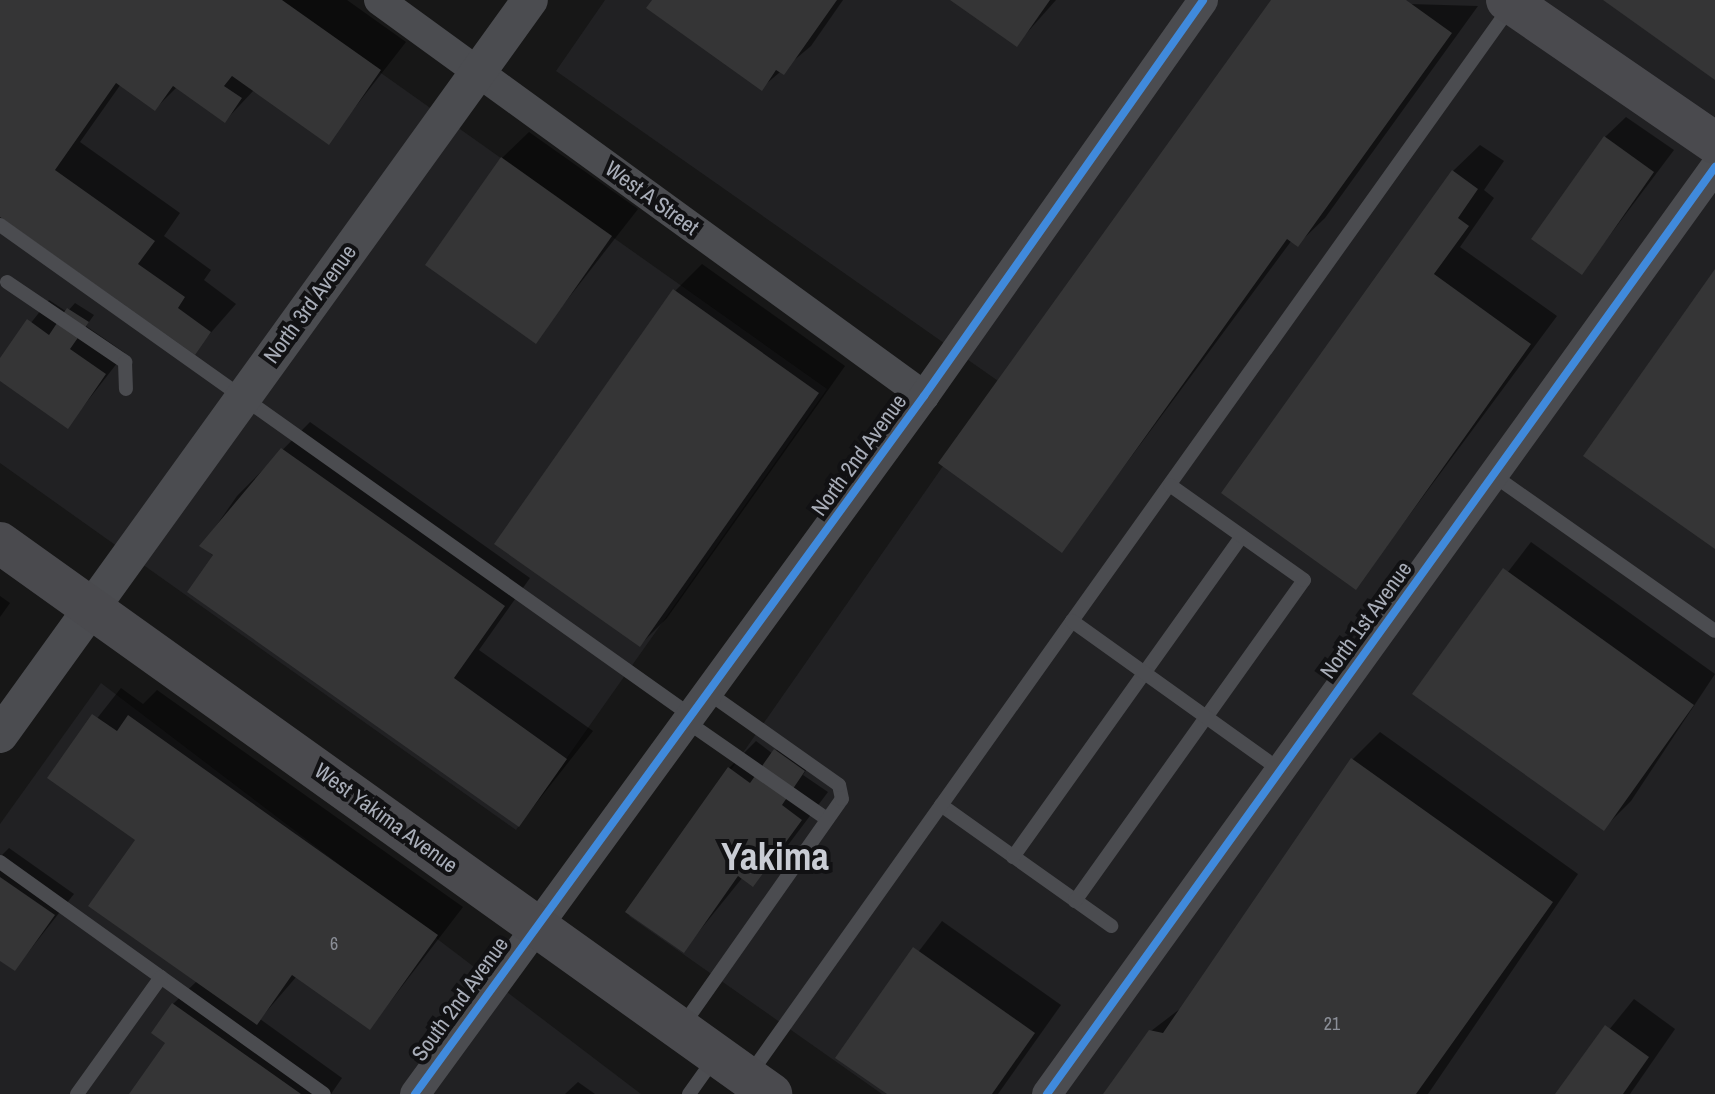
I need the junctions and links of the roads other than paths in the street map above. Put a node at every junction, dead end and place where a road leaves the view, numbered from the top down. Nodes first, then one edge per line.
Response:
1 (379, 0) edge
2 (530, 0) edge
3 (1203, 0) edge
4 (1510, 2) edge
5 (479, 72) junction
6 (1715, 143) edge
7 (1711, 181) edge
8 (0, 225) edge
9 (7, 282) dead end
10 (126, 389) dead end
11 (924, 396) junction
12 (242, 397) junction
13 (1493, 475) junction
14 (1170, 485) junction
15 (1242, 536) junction
16 (0, 543) edge
17 (89, 606) junction
18 (1072, 621) junction
19 (1715, 631) edge
20 (1144, 673) junction
21 (694, 709) junction
22 (1206, 717) junction
23 (0, 735) edge
24 (1280, 770) junction
25 (941, 805) junction
26 (827, 819) junction
27 (1013, 857) junction
28 (0, 862) edge
29 (1075, 901) junction
30 (536, 925) junction
31 (1111, 926) dead end
32 (161, 977) junction
33 (680, 1029) junction
34 (745, 1076) edge
35 (77, 1094) edge
36 (324, 1094) edge
37 (415, 1094) edge
38 (689, 1094) edge
39 (1047, 1094) edge

1 - 5 street, West A Street
2 - 5 street, North 3rd Avenue
3 - 11 street, North 2nd Avenue
4 - 6 main road
4 - 14 lane
5 - 11 street, West A Street
5 - 12 street, North 3rd Avenue
7 - 13 street, North 1st Avenue
8 - 12 lane
9 - 10 lane
11 - 21 street, North 2nd Avenue
12 - 17 street, North 3rd Avenue
12 - 21 lane
13 - 19 lane
13 - 24 street, North 1st Avenue
14 - 15 lane
14 - 18 lane
15 - 20 lane
15 - 22 lane
16 - 17 main road, West Yakima Avenue
17 - 23 street, North 3rd Avenue
17 - 30 main road, West Yakima Avenue
18 - 20 lane
18 - 25 lane
20 - 22 lane
20 - 27 lane
21 - 26 lane
21 - 26 lane
21 - 30 street, North 2nd Avenue
22 - 24 lane
22 - 29 lane
24 - 39 street, North 1st Avenue
25 - 27 lane
25 - 34 lane
26 - 33 lane
27 - 29 lane
28 - 32 lane
29 - 31 lane
30 - 33 main road, West Yakima Avenue
30 - 37 street, South 2nd Avenue
32 - 35 lane
32 - 36 lane
33 - 34 main road, West Yakima Avenue
34 - 38 lane

